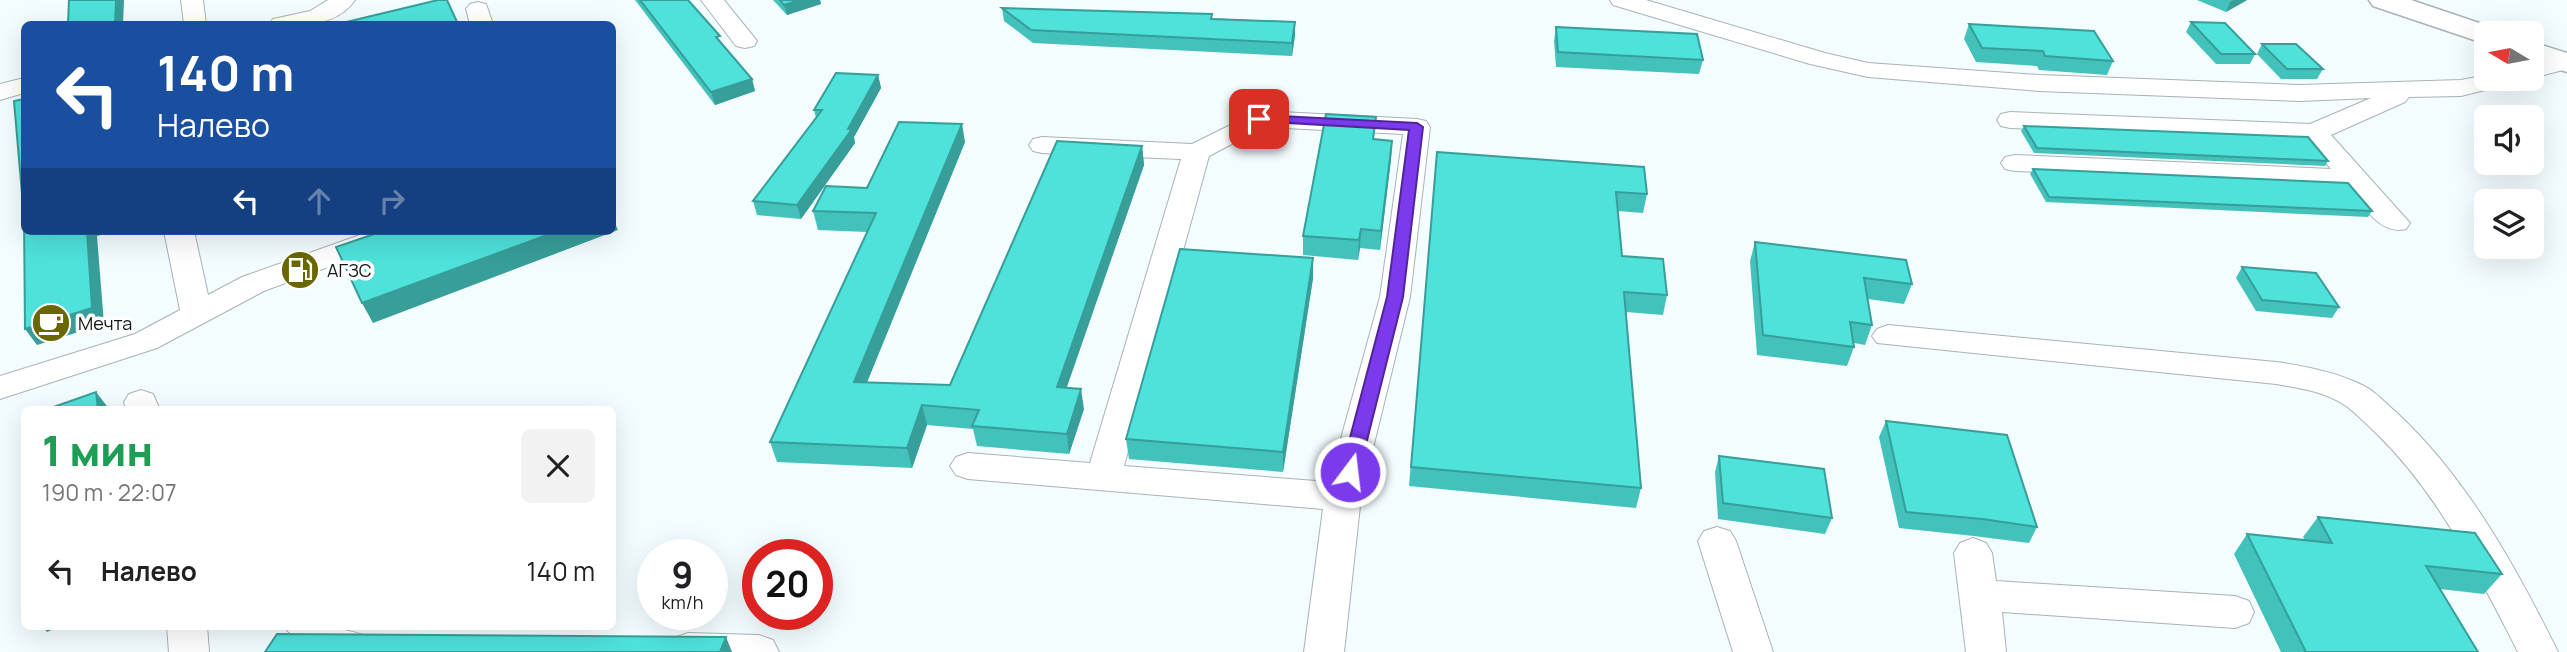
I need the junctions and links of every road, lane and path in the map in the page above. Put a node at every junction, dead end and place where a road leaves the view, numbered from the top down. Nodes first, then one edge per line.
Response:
1 (192, 0) edge
2 (344, 0) edge
3 (712, 0) edge
4 (1621, 0) edge
5 (2383, 0) edge
6 (195, 21) edge
7 (295, 21) edge
8 (2474, 31) edge
9 (745, 41) dead end
10 (2544, 55) edge
11 (2566, 63) edge
12 (2544, 68) edge
13 (2474, 85) edge
14 (21, 87) edge
15 (2410, 91) junction
16 (0, 92) edge
17 (2010, 120) dead end
18 (2314, 132) junction
19 (1042, 145) dead end
20 (1197, 152) junction
21 (2015, 163) dead end
22 (2354, 178) junction
23 (2396, 223) dead end
24 (180, 235) edge
25 (387, 235) edge
26 (197, 314) junction
27 (1888, 336) dead end
28 (0, 388) edge
29 (968, 466) dead end
30 (1104, 476) junction
31 (1343, 497) junction
32 (1717, 541) dead end
33 (1973, 553) dead end
34 (1980, 595) junction
35 (2235, 611) dead end
36 (187, 630) edge
37 (307, 630) edge
38 (388, 647) edge
39 (648, 649) edge
40 (189, 652) edge
41 (759, 652) edge
42 (1324, 652) edge
43 (1753, 652) edge
44 (1986, 652) edge
45 (2538, 652) edge

1 - 6 lane
2 - 7 lane
3 - 9 lane
4 - 15 lane
5 - 8 main road
10 - 11 main road
11 - 12 lane
13 - 15 lane
14 - 16 lane
15 - 18 lane
17 - 18 lane
18 - 22 lane
19 - 20 lane
20 - 30 lane
20 - 31 lane
21 - 22 lane
22 - 23 lane
24 - 26 lane
25 - 26 lane
26 - 28 lane
27 - 45 lane
29 - 30 lane
30 - 31 lane
31 - 42 lane
32 - 43 lane
33 - 34 lane
34 - 35 lane
34 - 44 lane
36 - 40 lane
37 - 38 lane
39 - 41 lane

